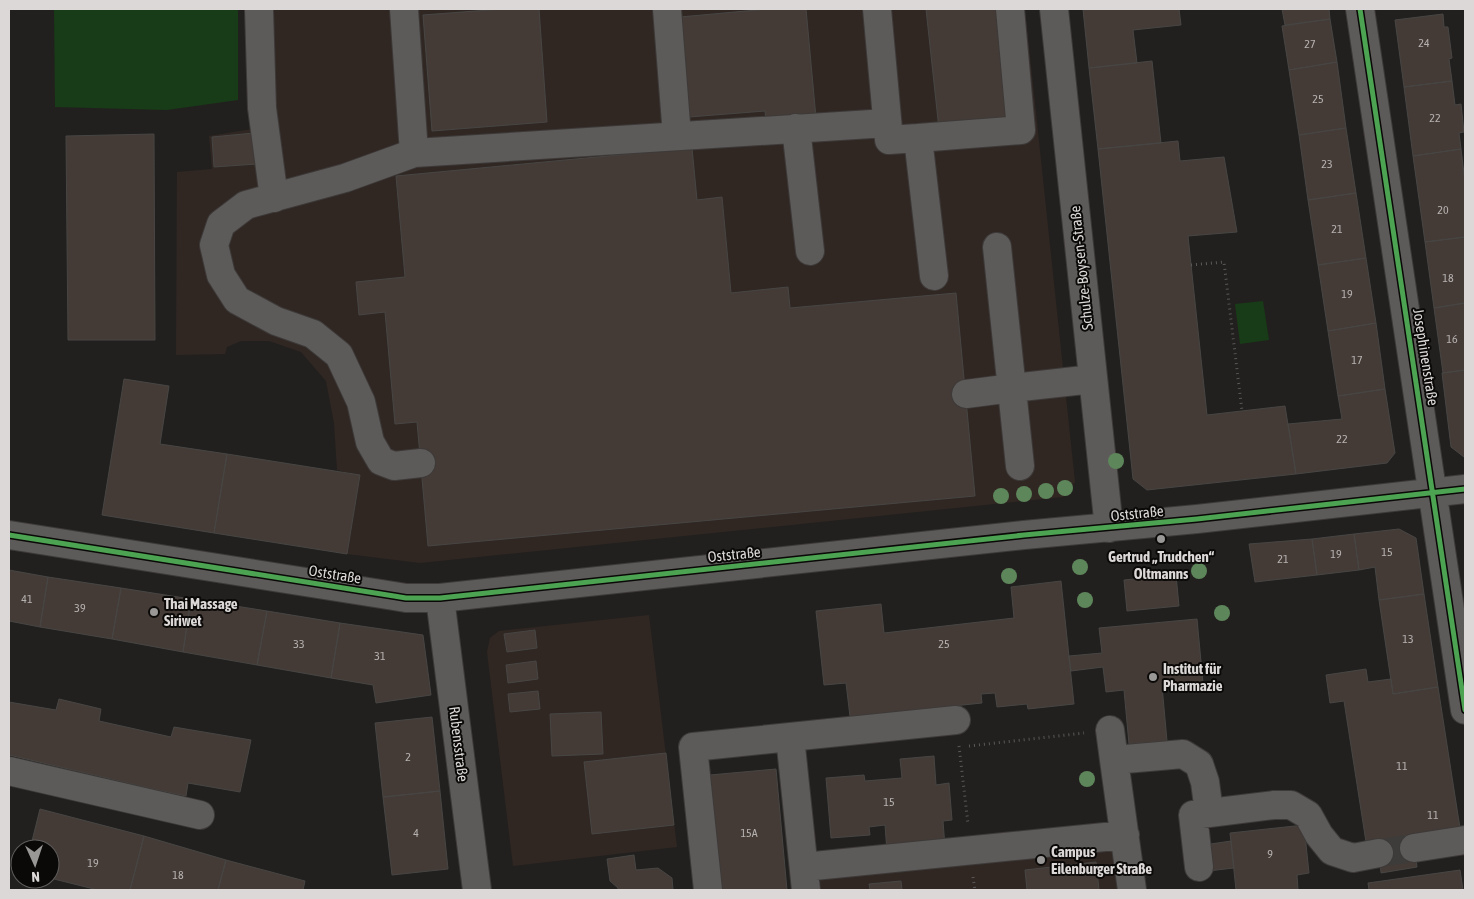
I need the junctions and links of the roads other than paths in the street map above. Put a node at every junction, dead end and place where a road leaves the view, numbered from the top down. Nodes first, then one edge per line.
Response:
1 (259, 9) edge
2 (404, 9) edge
3 (667, 9) edge
4 (877, 9) edge
5 (1010, 9) edge
6 (1054, 9) edge
7 (1360, 9) edge
8 (887, 123) junction
9 (796, 128) junction
10 (677, 136) junction
11 (918, 138) junction
12 (414, 153) junction
13 (274, 198) junction
14 (997, 247) dead end
15 (810, 251) dead end
16 (934, 276) dead end
17 (1093, 379) junction
18 (1012, 388) junction
19 (966, 394) dead end
20 (421, 464) dead end
21 (1020, 466) dead end
22 (1465, 489) edge
23 (1433, 493) junction
24 (1109, 528) junction
25 (9, 535) edge
26 (440, 598) junction
27 (1465, 710) edge
28 (956, 720) road end
29 (1110, 730) road end
30 (790, 737) junction
31 (1114, 760) junction
32 (9, 771) edge
33 (1209, 812) junction
34 (200, 815) dead end
35 (1125, 835) junction
36 (1465, 840) edge
37 (1414, 848) tunnel mouth
38 (1379, 853) tunnel mouth
39 (1199, 867) dead end
40 (805, 879) edge
41 (477, 890) edge
42 (708, 890) edge
43 (1132, 890) edge

1 - 13 street
2 - 12 street
3 - 10 street
4 - 8 street
5 - 11 street
6 - 17 street, Schulze-Boysen-Straße
7 - 23 street, Josephinenstraße
8 - 9 street
8 - 11 street
9 - 10 street
9 - 15 street
10 - 12 street
11 - 16 street
12 - 13 street
13 - 20 street
14 - 18 street
17 - 18 street
17 - 24 street, Schulze-Boysen-Straße
18 - 19 street
18 - 21 street
22 - 23 street, Oststraße
23 - 24 street, Oststraße
23 - 27 street, Josephinenstraße
24 - 26 street, Oststraße
25 - 26 street, Oststraße
26 - 41 street, Rubensstraße
28 - 30 street
29 - 31 street
30 - 40 street
30 - 42 street
31 - 33 street
31 - 35 street
32 - 34 street
33 - 38 street
33 - 39 street
35 - 40 street
35 - 43 street
36 - 37 street

